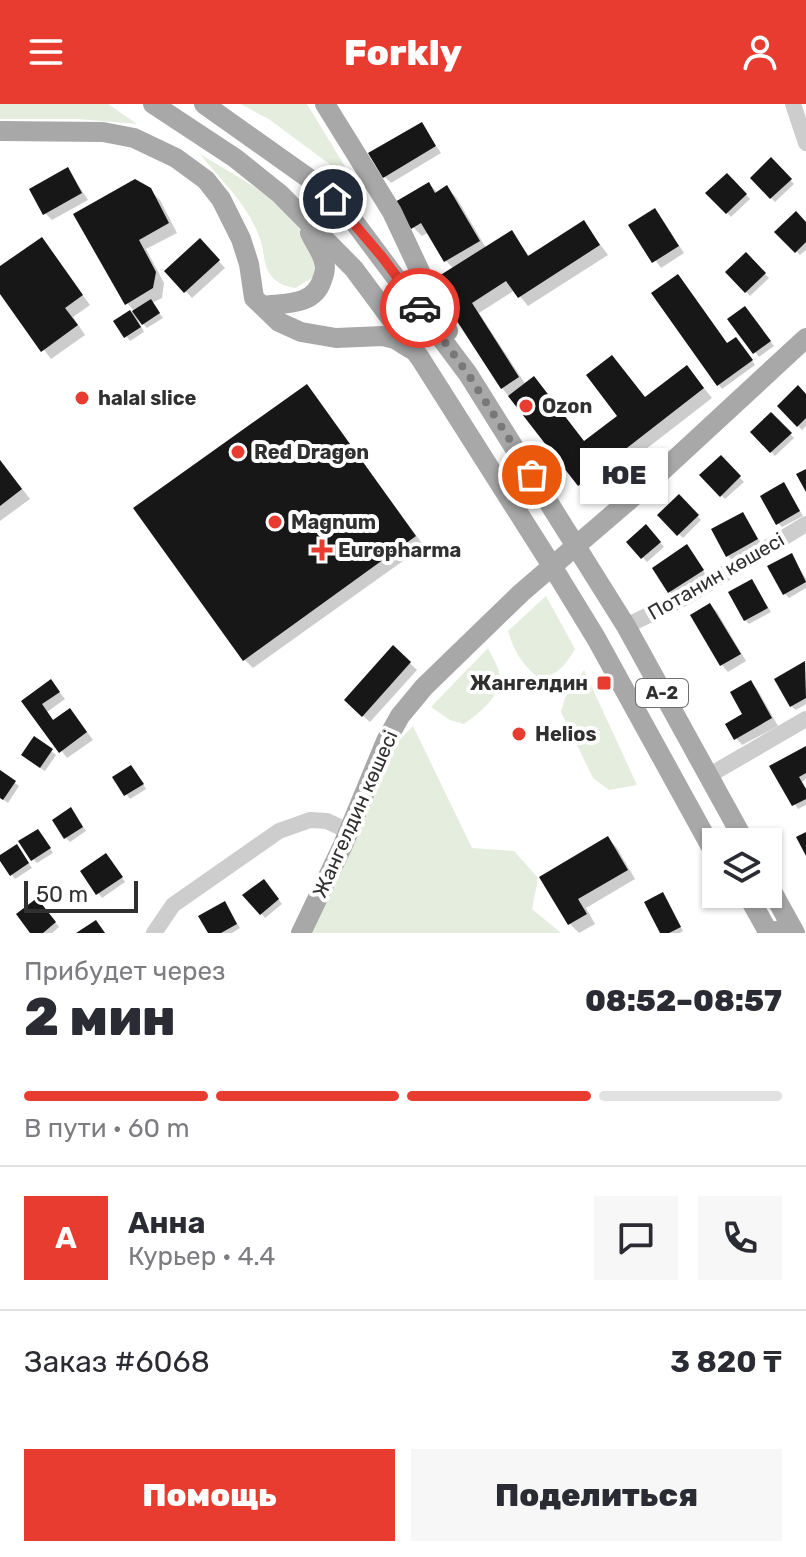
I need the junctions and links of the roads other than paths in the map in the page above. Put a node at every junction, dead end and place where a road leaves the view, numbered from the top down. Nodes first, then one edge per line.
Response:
1 (153, 104) edge
2 (204, 104) edge
3 (325, 104) edge
4 (793, 104) edge
5 (0, 131) edge
6 (806, 143) edge
7 (299, 212) junction
8 (263, 306) junction
9 (806, 338) edge
10 (415, 351) junction
11 (468, 374) junction
12 (806, 524) edge
13 (577, 545) junction
14 (552, 566) junction
15 (626, 626) junction
16 (806, 719) edge
17 (708, 776) junction
18 (698, 823) junction
19 (710, 828) edge
20 (737, 828) edge
21 (702, 830) edge
22 (348, 831) junction
23 (782, 904) edge
24 (745, 908) edge
25 (755, 908) edge
26 (798, 927) edge
27 (154, 933) edge
28 (301, 933) edge
29 (758, 933) edge

1 - 7 main road
2 - 11 main road, A-2
3 - 11 main road
4 - 6 street
5 - 8 main road
7 - 8 main road
7 - 10 main road
8 - 10 main road
9 - 13 main road, Жангелдин көшесі
10 - 14 main road
11 - 13 main road, A-2
12 - 15 street, Потанин көшесі
13 - 14 main road, Жангелдин көшесі
13 - 15 main road, A-2
14 - 18 main road, A-2
14 - 22 main road, Жангелдин көшесі
15 - 17 main road, A-2
16 - 17 street
17 - 20 main road, A-2
18 - 19 main road
18 - 21 main road, A-2
22 - 27 street
22 - 28 main road, Жангелдин көшесі
23 - 26 main road
24 - 29 main road
25 - 26 main road

